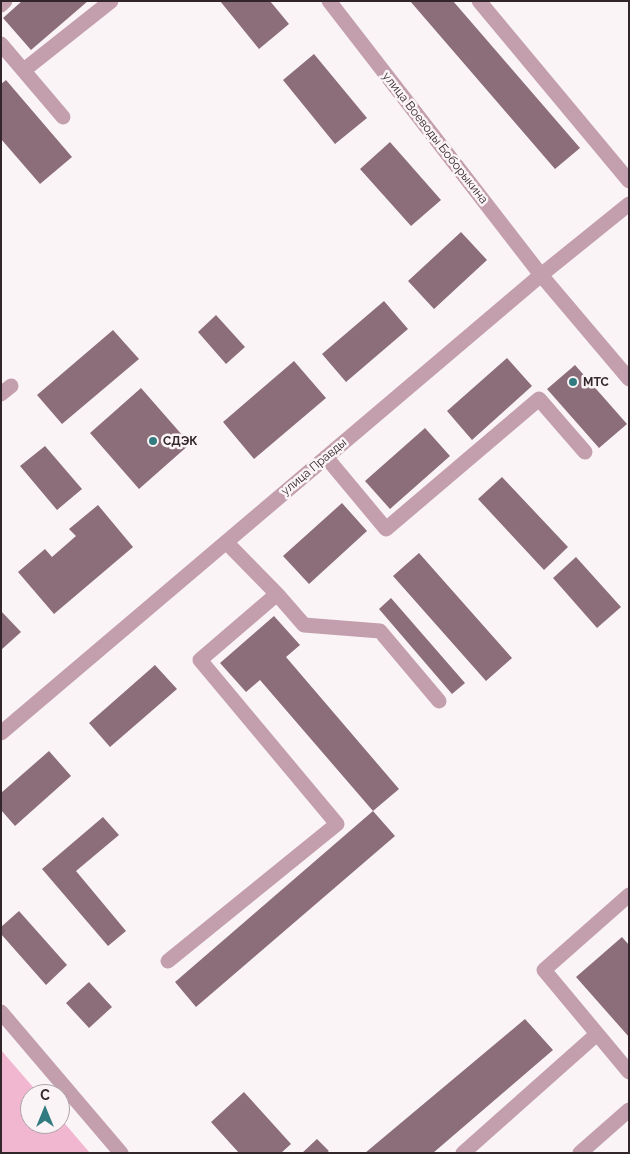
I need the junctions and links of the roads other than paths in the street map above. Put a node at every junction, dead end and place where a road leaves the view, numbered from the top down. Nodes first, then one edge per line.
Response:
1 (5, 1) edge
2 (110, 1) edge
3 (328, 1) edge
4 (479, 1) edge
5 (1, 5) edge
6 (1, 44) edge
7 (24, 70) junction
8 (63, 117) dead end
9 (629, 181) edge
10 (629, 204) edge
11 (541, 275) junction
12 (629, 379) edge
13 (585, 452) dead end
14 (326, 457) junction
15 (226, 542) junction
16 (277, 594) junction
17 (440, 701) dead end
18 (1, 733) edge
19 (629, 896) edge
20 (168, 961) dead end
21 (1, 1012) edge
22 (597, 1034) junction
23 (629, 1072) edge
24 (629, 1110) edge
25 (121, 1153) edge
26 (463, 1153) edge
27 (580, 1153) edge

1 - 5 street
2 - 7 street
3 - 11 street, улица Воеводы Боборыкина
4 - 9 street
6 - 7 street
7 - 8 street
10 - 11 street, улица Правды
11 - 12 street, улица Воеводы Боборыкина
11 - 14 street, улица Правды
13 - 14 street
14 - 15 street, улица Правды
15 - 16 street
15 - 18 street, улица Правды
16 - 17 street
16 - 20 street
19 - 22 street
21 - 25 street
22 - 23 street
22 - 26 street
24 - 27 street

